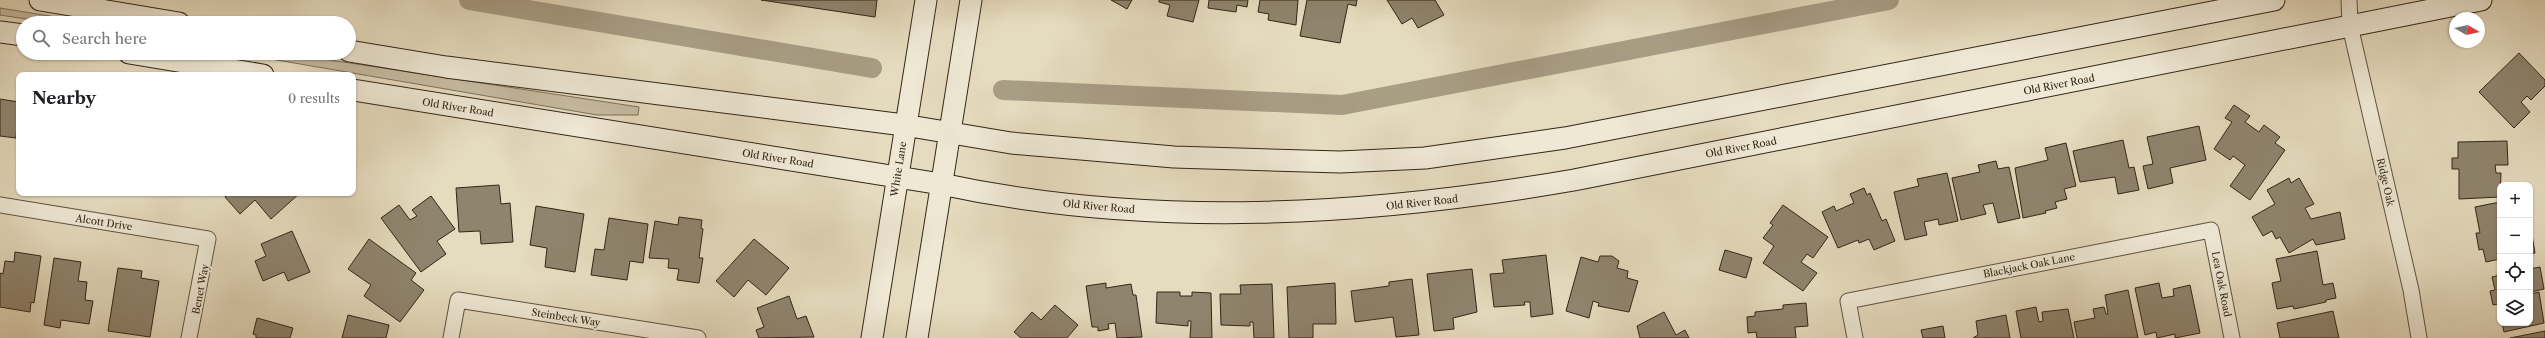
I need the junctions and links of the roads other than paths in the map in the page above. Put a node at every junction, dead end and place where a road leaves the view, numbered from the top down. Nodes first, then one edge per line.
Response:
1 (40, 0) edge
2 (926, 0) edge
3 (971, 0) edge
4 (2274, 0) edge
5 (2349, 0) edge
6 (2481, 0) edge
7 (137, 16) edge
8 (2350, 26) junction
9 (0, 32) edge
10 (16, 34) edge
11 (356, 52) edge
12 (172, 60) edge
13 (245, 72) edge
14 (356, 90) edge
15 (904, 125) junction
16 (949, 133) junction
17 (896, 177) junction
18 (941, 184) junction
19 (0, 205) edge
20 (2211, 230) joint
21 (208, 239) joint
22 (189, 338) edge
23 (451, 338) edge
24 (698, 338) edge
25 (872, 338) edge
26 (917, 338) edge
27 (1855, 338) edge
28 (2232, 338) edge
29 (2418, 338) edge

1 - 7 main road
2 - 15 main road, White Lane
3 - 16 main road
4 - 16 main road
5 - 8 street, Ridge Oak
6 - 8 main road, Old River Road
8 - 18 main road, Old River Road
8 - 29 street, Ridge Oak
9 - 10 main road
11 - 15 main road
12 - 13 main road
14 - 17 main road, Old River Road
15 - 16 main road
15 - 17 main road, White Lane
16 - 18 main road
17 - 18 main road, Old River Road
17 - 25 main road, White Lane
18 - 26 main road
19 - 21 street, Alcott Drive
20 - 27 street, Blackjack Oak Lane
20 - 28 street, Lea Oak Road
21 - 22 street, Benet Way
23 - 24 street, Steinbeck Way

